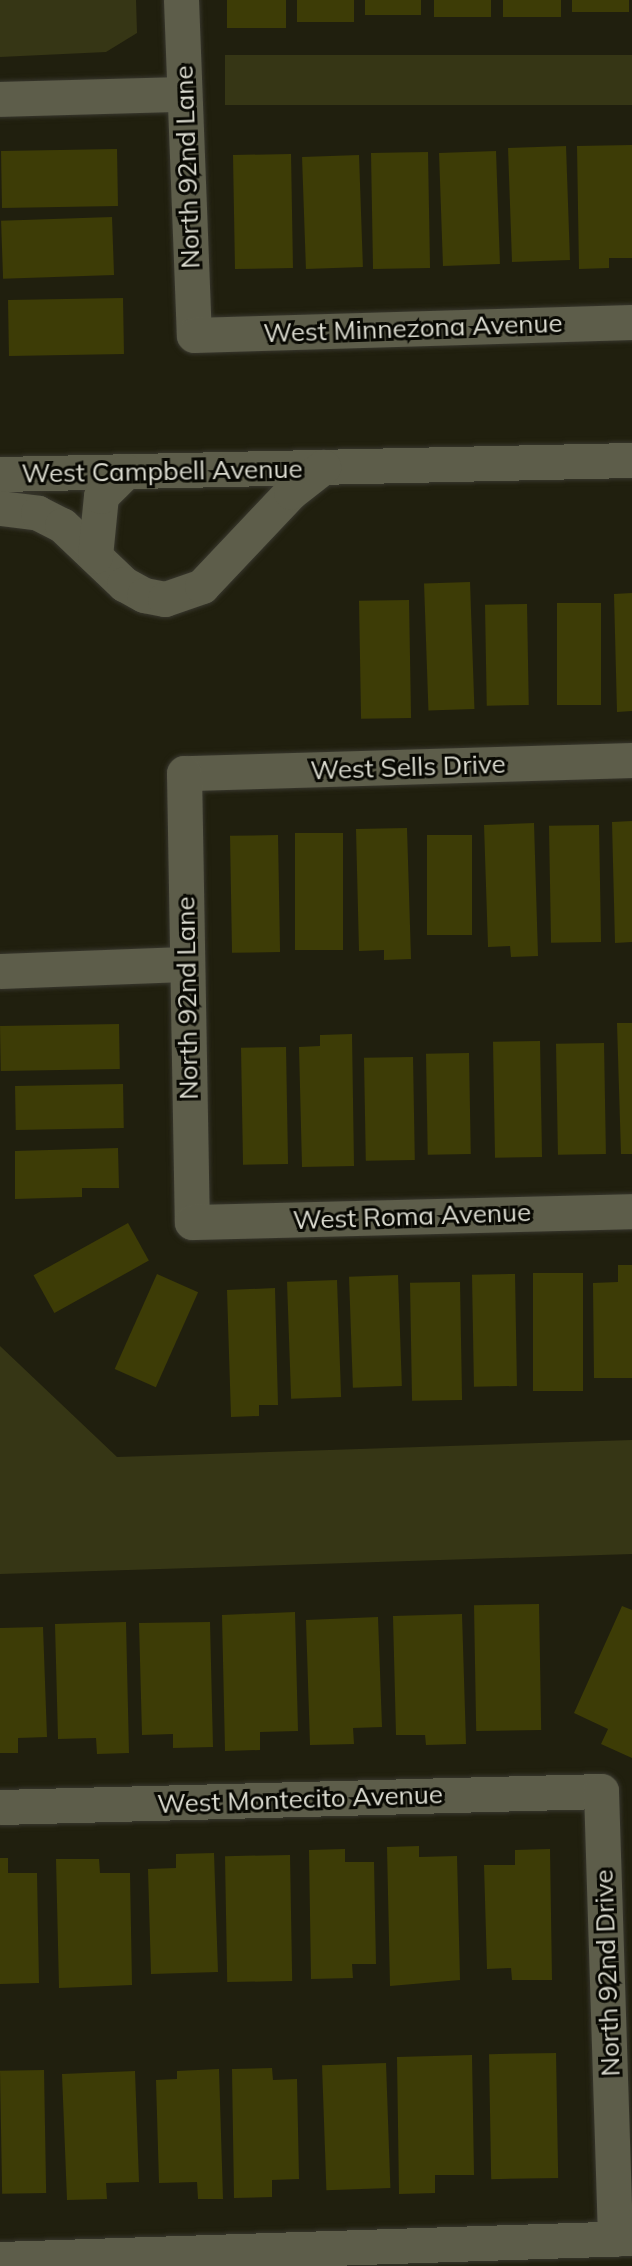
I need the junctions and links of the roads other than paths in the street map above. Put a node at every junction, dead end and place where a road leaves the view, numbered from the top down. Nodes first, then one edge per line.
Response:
1 (181, 0) edge
2 (184, 94) junction
3 (0, 99) edge
4 (632, 322) edge
5 (194, 335) joint
6 (632, 460) edge
7 (323, 467) junction
8 (126, 471) junction
9 (0, 474) edge
10 (0, 508) edge
11 (95, 556) junction
12 (632, 760) edge
13 (184, 773) joint
14 (186, 964) junction
15 (0, 971) edge
16 (632, 1210) edge
17 (192, 1222) joint
18 (601, 1791) joint
19 (0, 1807) edge
20 (624, 2238) edge
21 (0, 2259) edge

1 - 2 street, North 92nd Lane
2 - 3 street
2 - 5 street, North 92nd Lane
4 - 5 street, West Minnezona Avenue
6 - 7 street, West Campbell Avenue
7 - 8 street, West Campbell Avenue
7 - 11 street, West Campbell Avenue
8 - 9 street, West Campbell Avenue
8 - 11 street
10 - 11 street, West Campbell Avenue
12 - 13 street, West Sells Drive
13 - 14 street, North 92nd Lane
14 - 15 street
14 - 17 street, North 92nd Lane
16 - 17 street, West Roma Avenue
18 - 19 street, West Montecito Avenue
18 - 20 street, North 92nd Drive
20 - 21 street

